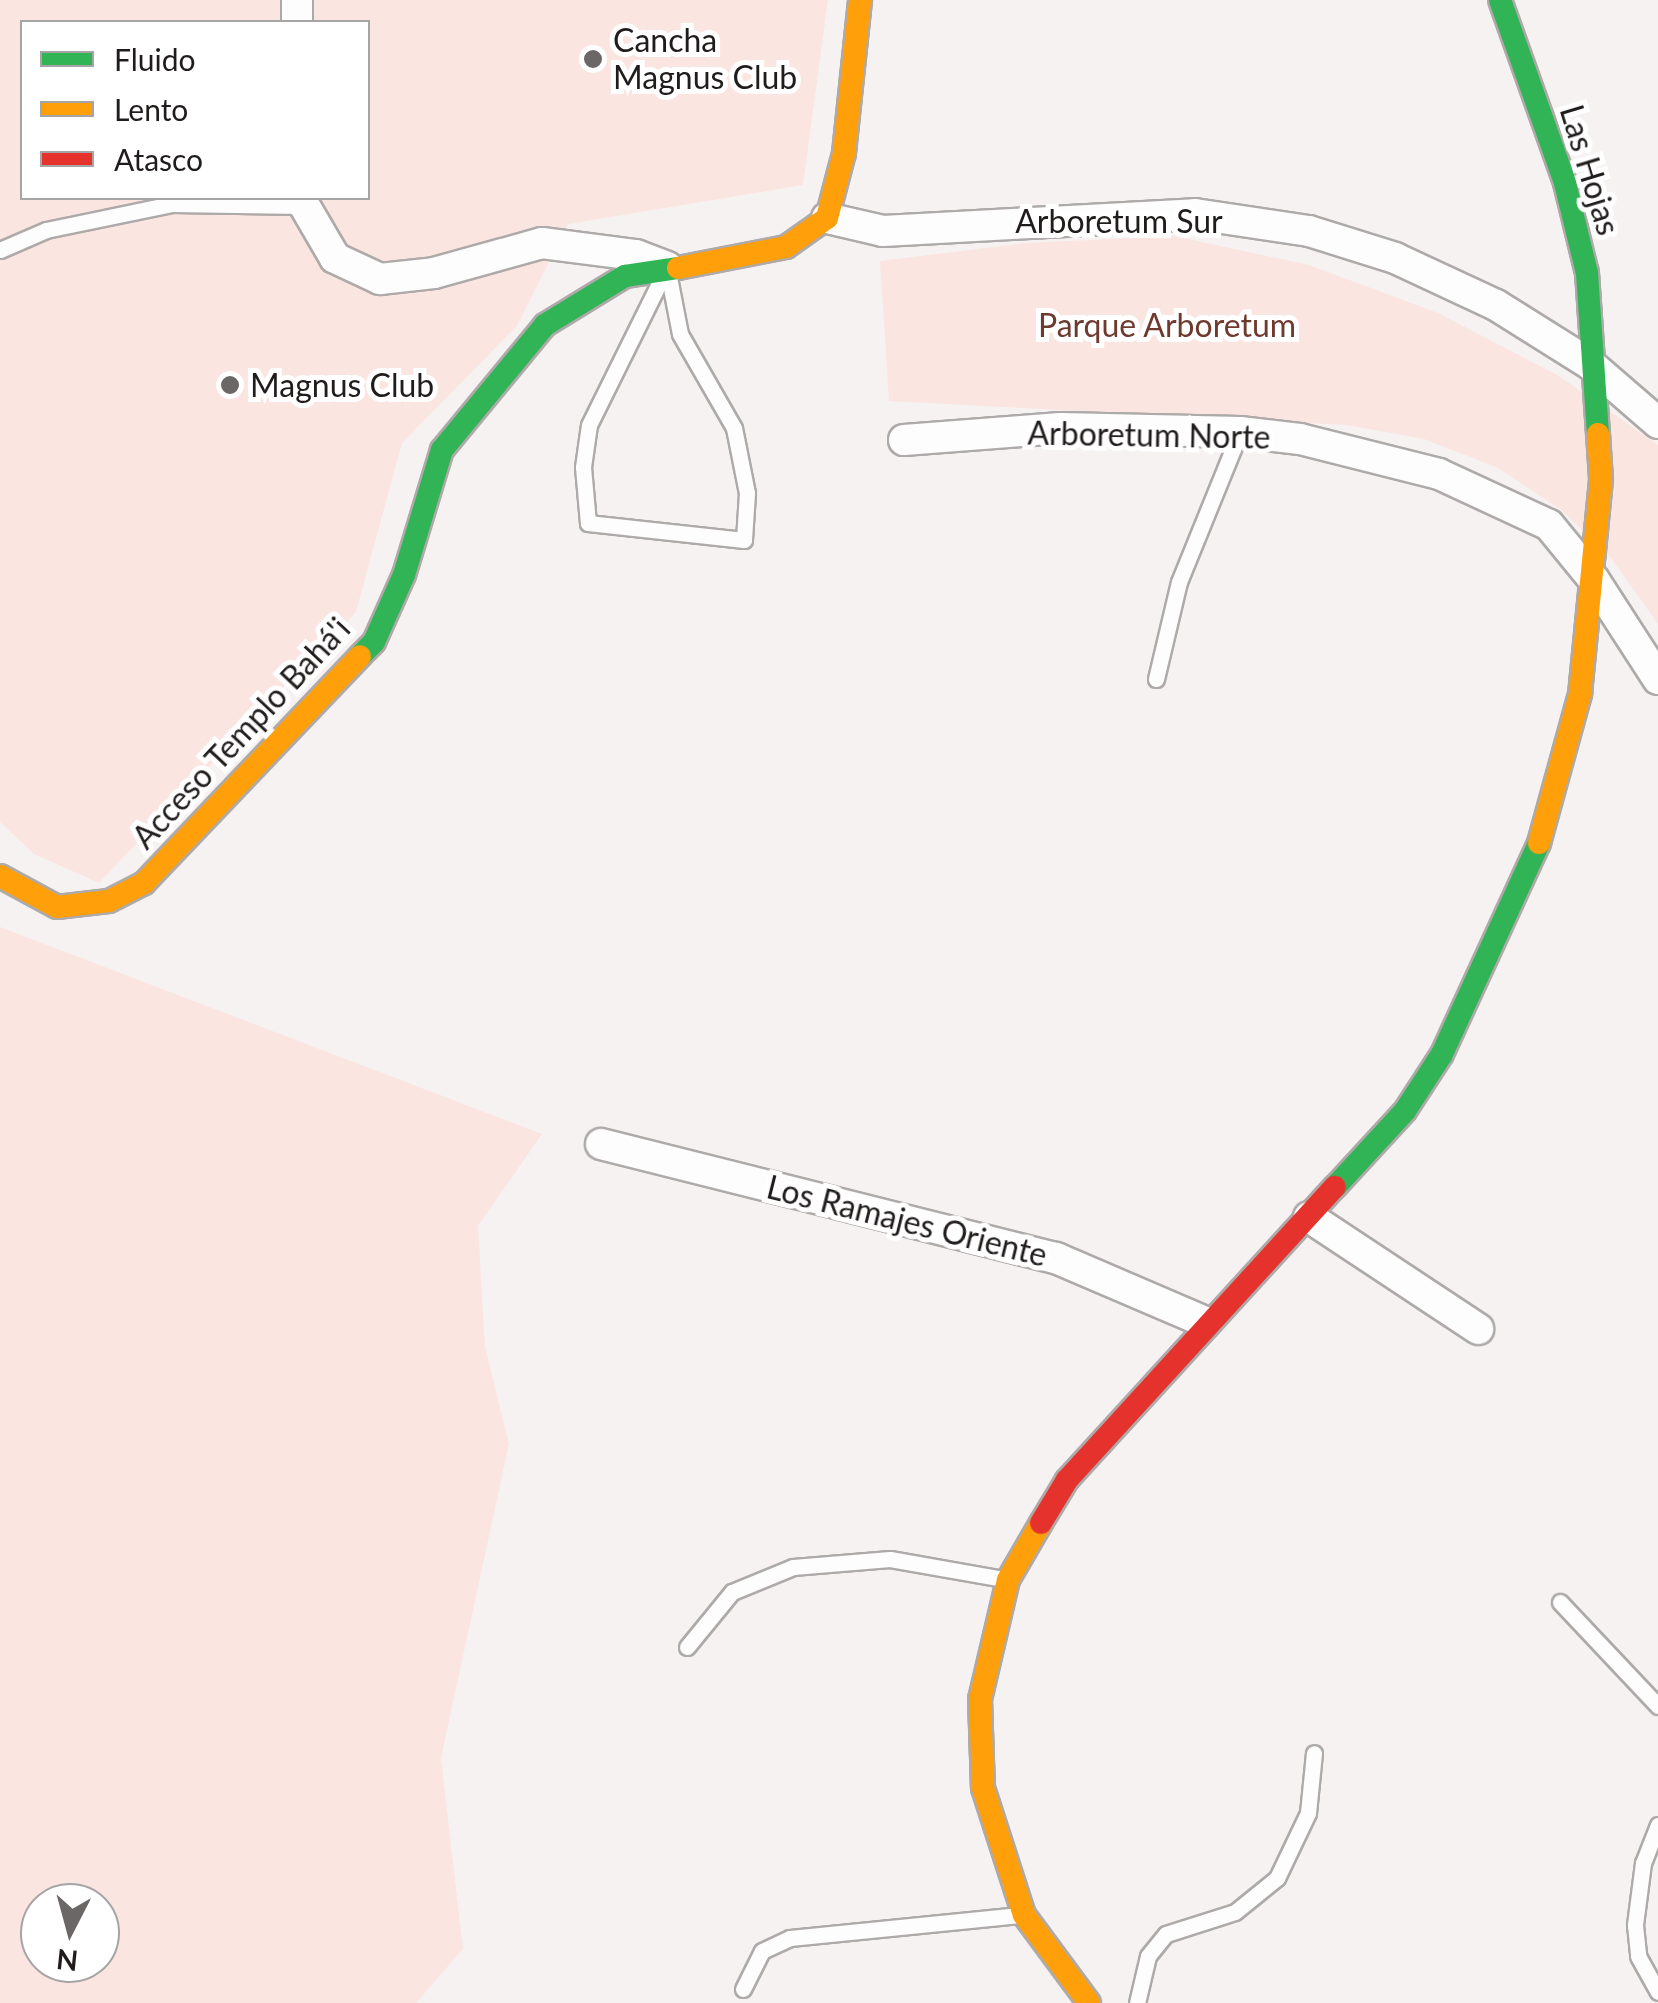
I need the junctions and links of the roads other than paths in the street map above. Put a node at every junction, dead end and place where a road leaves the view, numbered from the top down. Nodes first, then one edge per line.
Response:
1 (860, 0) edge
2 (1500, 0) edge
3 (301, 202) edge
4 (827, 218) junction
5 (0, 250) edge
6 (667, 266) junction
7 (1590, 364) junction
8 (1658, 423) edge
9 (1240, 432) junction
10 (904, 440) dead end
11 (1594, 580) junction
12 (1658, 678) edge
13 (1156, 679) dead end
14 (0, 876) edge
15 (601, 1144) dead end
16 (1310, 1216) junction
17 (1205, 1322) junction
18 (1478, 1329) dead end
19 (1008, 1580) junction
20 (1560, 1602) dead end
21 (686, 1647) dead end
22 (1658, 1706) edge
23 (1314, 1753) dead end
24 (1658, 1826) edge
25 (1024, 1914) junction
26 (742, 1989) dead end
27 (1658, 1992) edge
28 (1089, 2003) edge
29 (1137, 2003) edge

1 - 4 street
2 - 7 street, Las Hojas
3 - 5 lane
3 - 6 street
4 - 6 street, Acceso Templo Bahá'i
4 - 7 street, Arboretum Sur
6 - 6 lane
6 - 14 street, Acceso Templo Bahá'i
7 - 8 street, Arboretum Sur
7 - 11 street
9 - 10 street, Arboretum Norte
9 - 11 street, Arboretum Norte
9 - 13 lane
11 - 12 street, Arboretum Norte
11 - 16 street
15 - 17 street, Los Ramajes Oriente
16 - 17 street
16 - 18 street
17 - 19 street
19 - 21 lane
19 - 25 street
20 - 22 lane
23 - 29 lane
24 - 27 lane
25 - 26 lane
25 - 28 street

